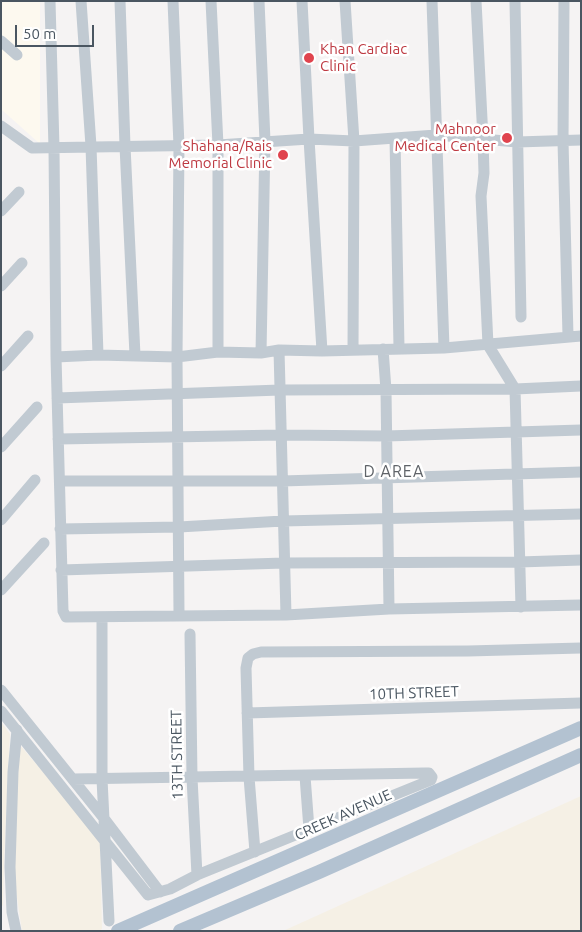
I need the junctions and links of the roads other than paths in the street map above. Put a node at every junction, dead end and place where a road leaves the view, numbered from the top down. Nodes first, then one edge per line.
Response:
1 (50, 1) edge
2 (81, 1) edge
3 (120, 1) edge
4 (173, 1) edge
5 (211, 1) edge
6 (259, 1) edge
7 (302, 1) edge
8 (345, 1) edge
9 (432, 1) edge
10 (476, 1) edge
11 (516, 1) edge
12 (564, 1) edge
13 (1, 41) edge
14 (17, 55) dead end
15 (1, 126) edge
16 (436, 135) junction
17 (395, 138) junction
18 (309, 139) junction
19 (483, 139) junction
20 (581, 140) edge
21 (265, 141) junction
22 (354, 141) junction
23 (563, 141) junction
24 (517, 142) junction
25 (218, 144) junction
26 (91, 146) junction
27 (125, 146) junction
28 (179, 146) junction
29 (54, 148) junction
30 (19, 192) dead end
31 (1, 211) edge
32 (22, 263) dead end
33 (1, 286) edge
34 (521, 317) dead end
35 (28, 336) dead end
36 (568, 336) junction
37 (581, 336) edge
38 (488, 345) junction
39 (399, 348) junction
40 (444, 348) junction
41 (383, 349) junction
42 (279, 350) junction
43 (353, 350) junction
44 (322, 351) junction
45 (218, 352) junction
46 (261, 353) junction
47 (98, 355) junction
48 (136, 355) junction
49 (56, 357) junction
50 (177, 357) junction
51 (1, 366) edge
52 (581, 386) edge
53 (515, 389) junction
54 (280, 390) junction
55 (386, 390) junction
56 (178, 394) junction
57 (57, 398) junction
58 (38, 407) dead end
59 (581, 430) edge
60 (516, 431) junction
61 (281, 435) junction
62 (386, 436) junction
63 (178, 438) junction
64 (58, 439) junction
65 (1, 447) edge
66 (581, 472) edge
67 (517, 474) junction
68 (387, 477) junction
69 (35, 480) dead end
70 (282, 480) junction
71 (60, 482) junction
72 (178, 482) junction
73 (581, 514) edge
74 (518, 516) junction
75 (1, 520) edge
76 (388, 520) junction
77 (283, 521) junction
78 (60, 528) junction
79 (179, 528) junction
80 (44, 543) dead end
81 (581, 560) edge
82 (388, 562) junction
83 (519, 562) junction
84 (284, 563) junction
85 (179, 566) junction
86 (62, 570) junction
87 (1, 590) edge
88 (581, 606) edge
89 (520, 607) junction
90 (389, 609) junction
91 (179, 615) junction
92 (286, 615) junction
93 (102, 618) junction
94 (190, 634) dead end
95 (581, 648) edge
96 (1, 690) edge
97 (581, 703) edge
98 (1, 711) edge
99 (247, 713) junction
100 (581, 728) edge
101 (16, 730) junction
102 (581, 755) edge
103 (305, 776) junction
104 (249, 777) junction
105 (192, 778) junction
106 (73, 779) junction
107 (102, 779) junction
108 (103, 817) junction
109 (310, 829) junction
110 (104, 838) junction
111 (255, 852) junction
112 (197, 875) junction
113 (160, 892) junction
114 (114, 926) edge
115 (16, 931) edge
116 (180, 931) edge

1 - 29 street
2 - 26 street
3 - 27 street
4 - 28 street
5 - 25 street
6 - 21 street
7 - 18 street
8 - 22 street
9 - 16 street
10 - 19 street
11 - 24 street
12 - 23 street
13 - 14 street
15 - 29 street
16 - 17 street
16 - 19 street
16 - 40 street
17 - 22 street
17 - 39 street
18 - 21 street
18 - 22 street
18 - 44 street
19 - 24 street
19 - 38 street
20 - 23 street
21 - 25 street
21 - 46 street
22 - 43 street
23 - 24 street
23 - 36 street
24 - 34 street
25 - 28 street
25 - 45 street
26 - 27 street
26 - 29 street
26 - 47 street
27 - 28 street
27 - 48 street
28 - 50 street
29 - 49 street
30 - 31 street
32 - 33 street
35 - 51 street
36 - 37 street
36 - 38 street
38 - 40 street
38 - 53 street
39 - 40 street
39 - 41 street
41 - 43 street
41 - 55 street
42 - 44 street
42 - 46 street
42 - 54 street
43 - 44 street
45 - 46 street
45 - 50 street
47 - 48 street
47 - 49 street
48 - 50 street
49 - 57 street
50 - 56 street
52 - 53 street
53 - 55 street
53 - 60 street
54 - 55 street
54 - 56 street
54 - 61 street
55 - 62 street
56 - 57 street
56 - 63 street
57 - 64 street
58 - 65 street
59 - 60 street
60 - 62 street
60 - 67 street
61 - 62 street
61 - 63 street
61 - 70 street
62 - 68 street
63 - 64 street
63 - 72 street
64 - 71 street
66 - 67 street
67 - 68 street
67 - 74 street
68 - 70 street
68 - 76 street
69 - 75 street
70 - 72 street
70 - 77 street
71 - 72 street
71 - 78 street
72 - 79 street
73 - 74 street
74 - 76 street
74 - 83 street
76 - 77 street
76 - 82 street
77 - 79 street
77 - 84 street
78 - 79 street
78 - 86 street
79 - 85 street
80 - 87 street
81 - 83 street
82 - 83 street
82 - 84 street
82 - 90 street
83 - 89 street
84 - 85 street
84 - 92 street
85 - 86 street
85 - 91 street
86 - 93 street
88 - 89 street
89 - 90 street
90 - 92 street
91 - 92 street
91 - 93 street
93 - 107 street
94 - 105 street, 13TH STREET
95 - 99 street
96 - 106 street
97 - 99 street, 10TH STREET
98 - 101 street
99 - 104 street
100 - 114 main road, CREEK AVENUE
101 - 110 street
101 - 115 street
102 - 116 main road
103 - 104 street
103 - 109 street
103 - 109 street
104 - 105 street
104 - 111 street
105 - 107 street
105 - 112 street, 13TH STREET
106 - 107 street
106 - 108 street
107 - 108 street
108 - 110 street
108 - 113 street
109 - 111 street
110 - 113 street
110 - 114 street
111 - 112 street
112 - 113 street

